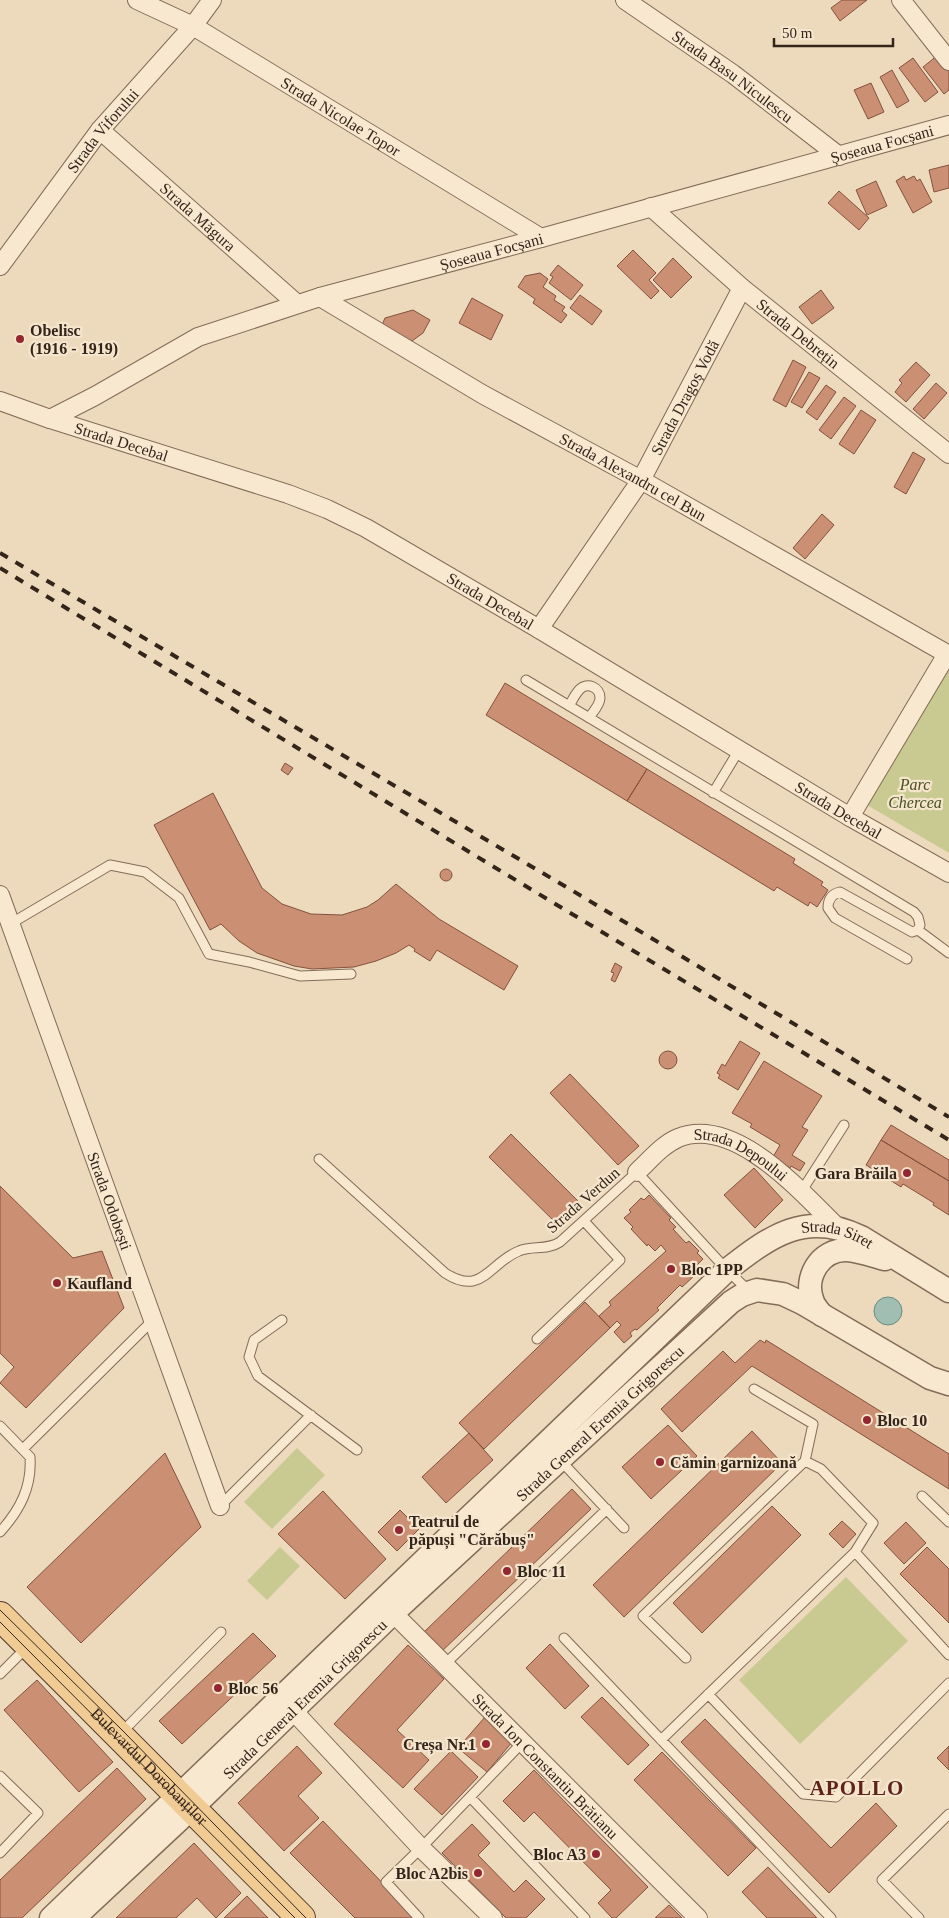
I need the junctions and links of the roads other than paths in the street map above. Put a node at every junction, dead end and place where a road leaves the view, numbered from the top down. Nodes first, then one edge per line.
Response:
1 (137, 0) edge
2 (212, 0) edge
3 (625, 0) edge
4 (901, 0) edge
5 (193, 26) junction
6 (949, 61) edge
7 (949, 125) edge
8 (100, 130) junction
9 (839, 156) junction
10 (651, 207) junction
11 (541, 238) junction
12 (0, 266) edge
13 (742, 288) junction
14 (320, 297) junction
15 (297, 304) junction
16 (0, 401) edge
17 (50, 418) junction
18 (949, 454) edge
19 (641, 480) junction
20 (540, 629) junction
21 (948, 654) edge
22 (526, 680) dead end
23 (569, 706) junction
24 (588, 718) junction
25 (739, 750) junction
26 (713, 793) junction
27 (850, 817) junction
28 (949, 873) edge
29 (0, 895) edge
30 (6, 921) edge
31 (918, 930) junction
32 (949, 953) edge
33 (906, 959) dead end
34 (352, 974) dead end
35 (844, 1125) dead end
36 (319, 1159) dead end
37 (637, 1172) junction
38 (801, 1192) junction
39 (584, 1221) junction
40 (837, 1227) junction
41 (765, 1243) joint
42 (906, 1264) junction
43 (727, 1270) junction
44 (947, 1291) edge
45 (750, 1292) junction
46 (822, 1315) junction
47 (282, 1320) dead end
48 (152, 1321) junction
49 (537, 1339) dead end
50 (949, 1366) edge
51 (914, 1369) junction
52 (949, 1384) edge
53 (754, 1389) dead end
54 (310, 1415) junction
55 (0, 1426) edge
56 (23, 1449) junction
57 (358, 1450) dead end
58 (560, 1460) junction
59 (806, 1461) junction
60 (922, 1496) dead end
61 (220, 1506) joint
62 (606, 1509) junction
63 (949, 1522) edge
64 (624, 1528) dead end
65 (0, 1532) edge
66 (855, 1552) junction
67 (393, 1614) junction
68 (0, 1616) edge
69 (221, 1632) dead end
70 (564, 1638) dead end
71 (29, 1645) junction
72 (949, 1655) edge
73 (686, 1658) dead end
74 (444, 1665) junction
75 (0, 1674) edge
76 (949, 1683) edge
77 (708, 1694) junction
78 (288, 1705) junction
79 (119, 1734) junction
80 (661, 1740) junction
81 (522, 1743) junction
82 (0, 1776) edge
83 (470, 1797) junction
84 (186, 1802) junction
85 (949, 1814) edge
86 (421, 1848) junction
87 (0, 1853) edge
88 (51, 1918) edge
89 (74, 1918) edge
90 (301, 1918) edge
91 (419, 1918) edge
92 (492, 1918) edge
93 (585, 1918) edge
94 (698, 1918) edge
95 (831, 1918) edge
96 (919, 1918) edge

1 - 5 street, Strada Nicolae Topor
2 - 5 street, Strada Viforului
3 - 9 street, Strada Basu Niculescu
4 - 6 street
5 - 8 street, Strada Viforului
5 - 11 street, Strada Nicolae Topor
7 - 9 street, Șoseaua Focșani
8 - 12 street, Strada Viforului
8 - 15 street, Strada Măgura
9 - 10 street, Șoseaua Focșani
10 - 11 street, Șoseaua Focșani
10 - 13 street, Strada Debrețin
11 - 14 street, Șoseaua Focșani
13 - 18 street, Strada Debrețin
13 - 19 street, Strada Dragoș Vodă
14 - 15 street, Șoseaua Focșani
14 - 19 street, Strada Alexandru cel Bun
15 - 17 street, Șoseaua Focșani
16 - 17 street, Strada Decebal
17 - 20 street, Strada Decebal
19 - 20 street, Strada Dragoș Vodă
19 - 21 street, Strada Alexandru cel Bun
20 - 25 street, Strada Decebal
21 - 27 street
22 - 23 lane
23 - 24 lane
23 - 24 lane
24 - 26 lane
25 - 26 lane
25 - 27 street, Strada Decebal
26 - 31 lane
27 - 28 street, Strada Decebal
29 - 30 street, Strada Odobești
30 - 34 lane
30 - 48 street, Strada Odobești
31 - 32 lane
31 - 33 lane
35 - 38 lane
36 - 39 lane, Strada Verdun
37 - 38 street, Strada Depoului
37 - 39 lane, Strada Verdun
37 - 43 lane, Strada Verdun
38 - 40 street, Strada Depoului
39 - 49 lane
40 - 41 street, Strada Siret
40 - 42 street, Strada Siret
41 - 43 street, Strada General Eremia Grigorescu
42 - 44 street, Strada Siret
42 - 46 street, Strada Siret
43 - 45 lane, Strada Verdun
43 - 78 street, Strada General Eremia Grigorescu
45 - 46 street
45 - 58 street, Strada General Eremia Grigorescu
46 - 51 street
47 - 54 lane
48 - 56 lane
48 - 61 street, Strada Odobești
50 - 51 street
51 - 52 street
53 - 59 lane
54 - 57 lane
54 - 61 lane
55 - 56 lane
56 - 65 lane
58 - 62 lane
58 - 67 street, Strada General Eremia Grigorescu
59 - 66 lane
59 - 73 lane
60 - 63 lane
62 - 64 lane
62 - 74 lane
66 - 72 lane
66 - 77 lane
67 - 74 street, Strada Ion Constantin Brătianu
67 - 78 street, Strada General Eremia Grigorescu
68 - 71 main road, Bulevardul Dorobanților
69 - 79 lane
70 - 80 lane
71 - 75 lane
71 - 79 main road, Bulevardul Dorobanților
74 - 81 street, Strada Ion Constantin Brătianu
76 - 77 lane
77 - 80 lane
78 - 84 street, Strada General Eremia Grigorescu
78 - 86 street
79 - 84 main road, Bulevardul Dorobanților
80 - 95 lane
81 - 83 lane
81 - 94 street, Strada Ion Constantin Brătianu
82 - 87 lane
83 - 86 lane
83 - 93 lane
84 - 88 street, Strada General Eremia Grigorescu
84 - 89 street, Strada General Eremia Grigorescu
84 - 90 main road, Bulevardul Dorobanților
85 - 96 lane
86 - 91 lane
86 - 92 street

